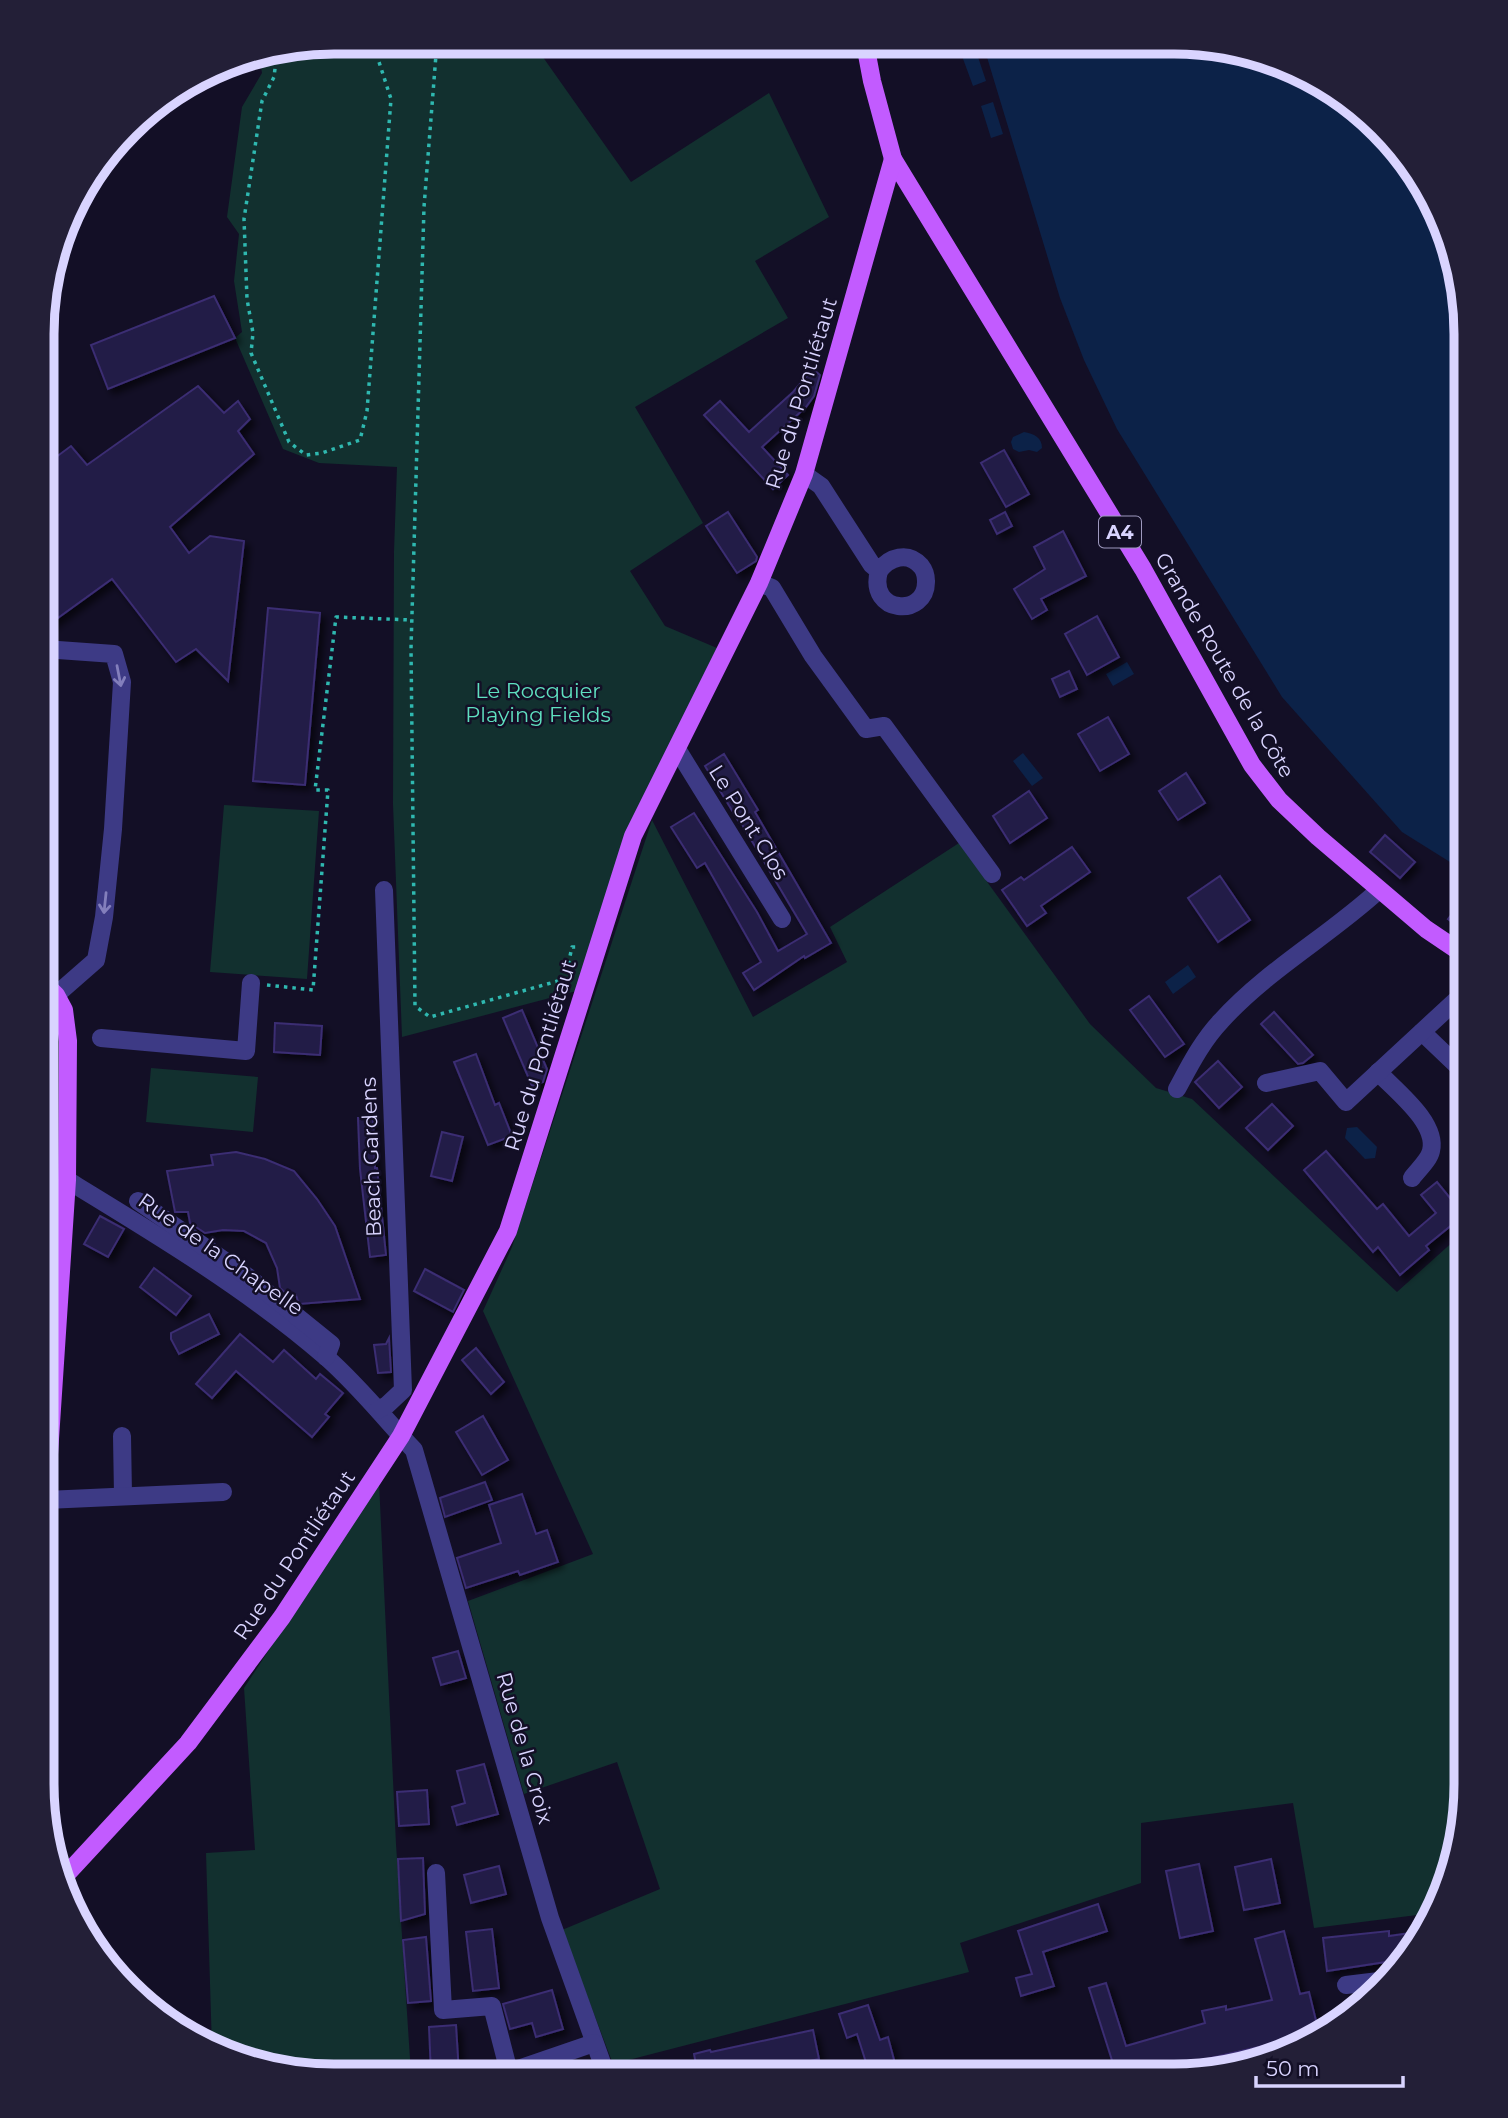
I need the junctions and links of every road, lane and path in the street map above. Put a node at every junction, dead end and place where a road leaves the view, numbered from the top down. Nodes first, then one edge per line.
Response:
1 (379, 54) edge
2 (436, 54) edge
3 (867, 54) edge
4 (276, 61) edge
5 (893, 159) junction
6 (804, 474) junction
7 (879, 571) dead end
8 (759, 583) junction
9 (412, 620) junction
10 (54, 650) edge
11 (677, 749) junction
12 (992, 874) dead end
13 (384, 890) dead end
14 (1379, 890) junction
15 (782, 919) dead end
16 (597, 948) junction
17 (1454, 948) edge
18 (251, 983) joint
19 (54, 986) edge
20 (54, 995) edge
21 (1454, 1002) edge
22 (1422, 1031) junction
23 (102, 1038) dead end
24 (1454, 1062) edge
25 (1378, 1072) junction
26 (1266, 1083) dead end
27 (1177, 1089) dead end
28 (1412, 1178) dead end
29 (67, 1180) junction
30 (138, 1201) dead end
31 (326, 1357) junction
32 (54, 1378) edge
33 (378, 1410) junction
34 (122, 1436) dead end
35 (401, 1436) junction
36 (223, 1492) dead end
37 (123, 1496) junction
38 (54, 1500) edge
39 (68, 1872) edge
40 (436, 1873) dead end
41 (1372, 1982) edge
42 (1346, 1985) dead end
43 (594, 2043) junction
44 (505, 2064) edge
45 (533, 2064) edge
46 (602, 2064) edge

1 - 4 path
2 - 9 path
3 - 5 main road, Grande Route de la Côte / A4
5 - 6 main road, Rue du Pontliétaut
5 - 14 main road, Grande Route de la Côte / A4
6 - 7 street
6 - 8 main road, Rue du Pontliétaut
8 - 11 main road, Rue du Pontliétaut
8 - 12 street
9 - 16 path
9 - 18 path
10 -> 19 street
11 - 15 street, Le Pont Clos
11 - 16 main road, Rue du Pontliétaut
13 - 33 street, Beach Gardens
14 - 17 main road, Grande Route de la Côte / A4
14 - 27 street
16 - 35 main road, Rue du Pontliétaut
18 - 23 street
20 - 29 main road
21 - 22 street
22 - 24 street
22 - 25 street
25 - 26 street
25 - 28 street
29 - 31 street, Rue de la Chapelle
29 - 32 main road
30 - 31 street
31 - 33 street, Rue de la Chapelle
33 - 35 street, Rue de la Chapelle
34 - 37 street
35 - 39 main road, Rue du Pontliétaut
35 - 43 street, Rue de la Croix
36 - 37 street
37 - 38 street
40 - 44 street
41 - 42 street
43 - 45 street
43 - 46 street, Rue de la Croix

